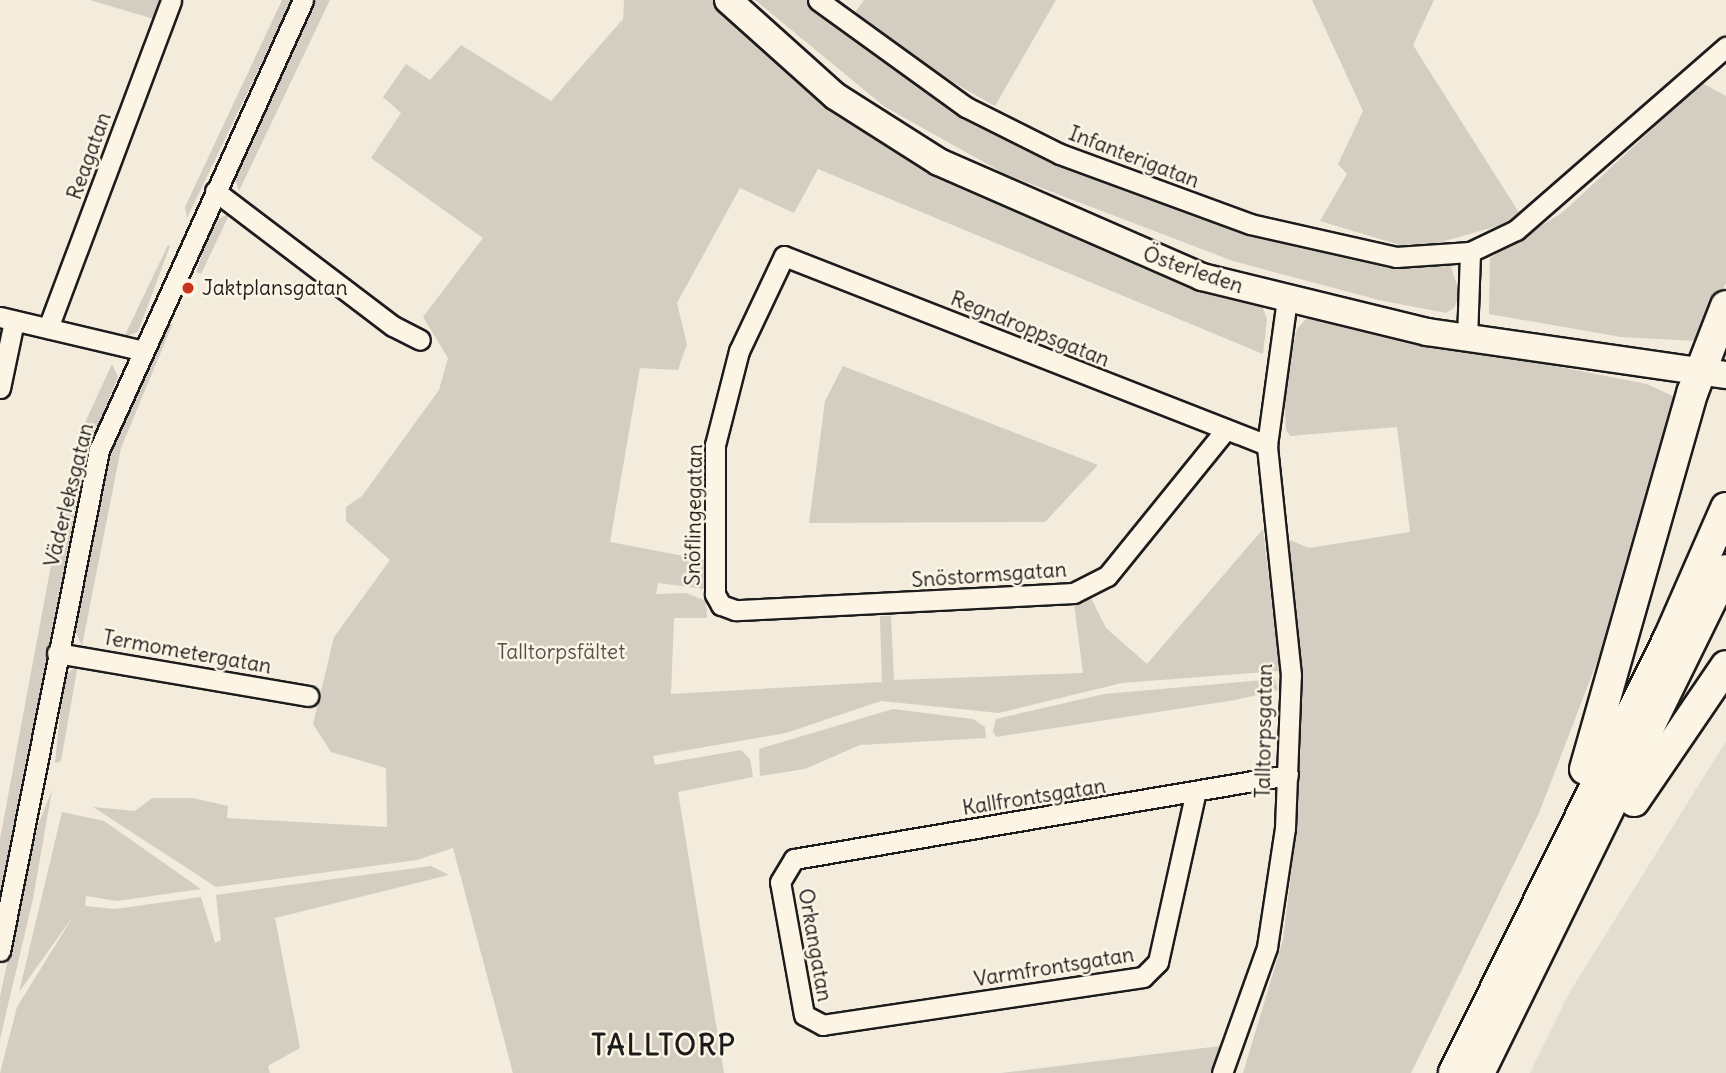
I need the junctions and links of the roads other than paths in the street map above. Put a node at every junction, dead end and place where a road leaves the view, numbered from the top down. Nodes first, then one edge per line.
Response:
1 (172, 0) edge
2 (303, 0) edge
3 (728, 0) edge
4 (818, 0) edge
5 (1726, 47) edge
6 (215, 191) junction
7 (1470, 252) junction
8 (778, 260) joint
9 (1287, 299) junction
10 (1726, 306) edge
11 (7, 319) edge
12 (47, 328) junction
13 (1467, 339) junction
14 (420, 340) dead end
15 (141, 349) junction
16 (1713, 374) edge
17 (0, 388) edge
18 (1223, 433) junction
19 (1267, 445) junction
20 (1726, 508) edge
21 (1726, 570) edge
22 (726, 608) joint
23 (57, 653) junction
24 (1726, 666) edge
25 (308, 696) dead end
26 (1288, 775) junction
27 (1195, 794) junction
28 (1605, 823) junction
29 (788, 862) joint
30 (1555, 867) junction
31 (0, 951) edge
32 (823, 1025) joint
33 (1222, 1073) edge
34 (1454, 1073) edge
35 (1479, 1073) edge

1 - 12 street, Reagatan
2 - 6 street, Väderleksgatan
3 - 9 main road, Österleden
4 - 7 street, Infanterigatan
5 - 7 street, Infanterigatan
6 - 14 street
6 - 15 street, Väderleksgatan
7 - 13 street
8 - 18 street, Regndroppsgatan
8 - 22 street, Snöflingegatan
9 - 13 main road, Österleden
9 - 19 street, Talltorpsgatan
10 - 16 highway
11 - 12 street
11 - 17 street
12 - 15 street
13 - 16 main road, Österleden
15 - 23 street, Väderleksgatan
16 - 30 highway
18 - 19 street, Regndroppsgatan
18 - 22 street, Snöstormsgatan
19 - 26 street, Talltorpsgatan
20 - 30 highway
21 - 28 highway
23 - 25 street, Termometergatan
23 - 31 street, Väderleksgatan
24 - 28 highway
26 - 27 street, Kallfrontsgatan
26 - 33 street, Talltorpsgatan
27 - 29 street, Kallfrontsgatan
27 - 32 street, Varmfrontsgatan
28 - 35 highway
29 - 32 street, Orkangatan
30 - 34 highway

